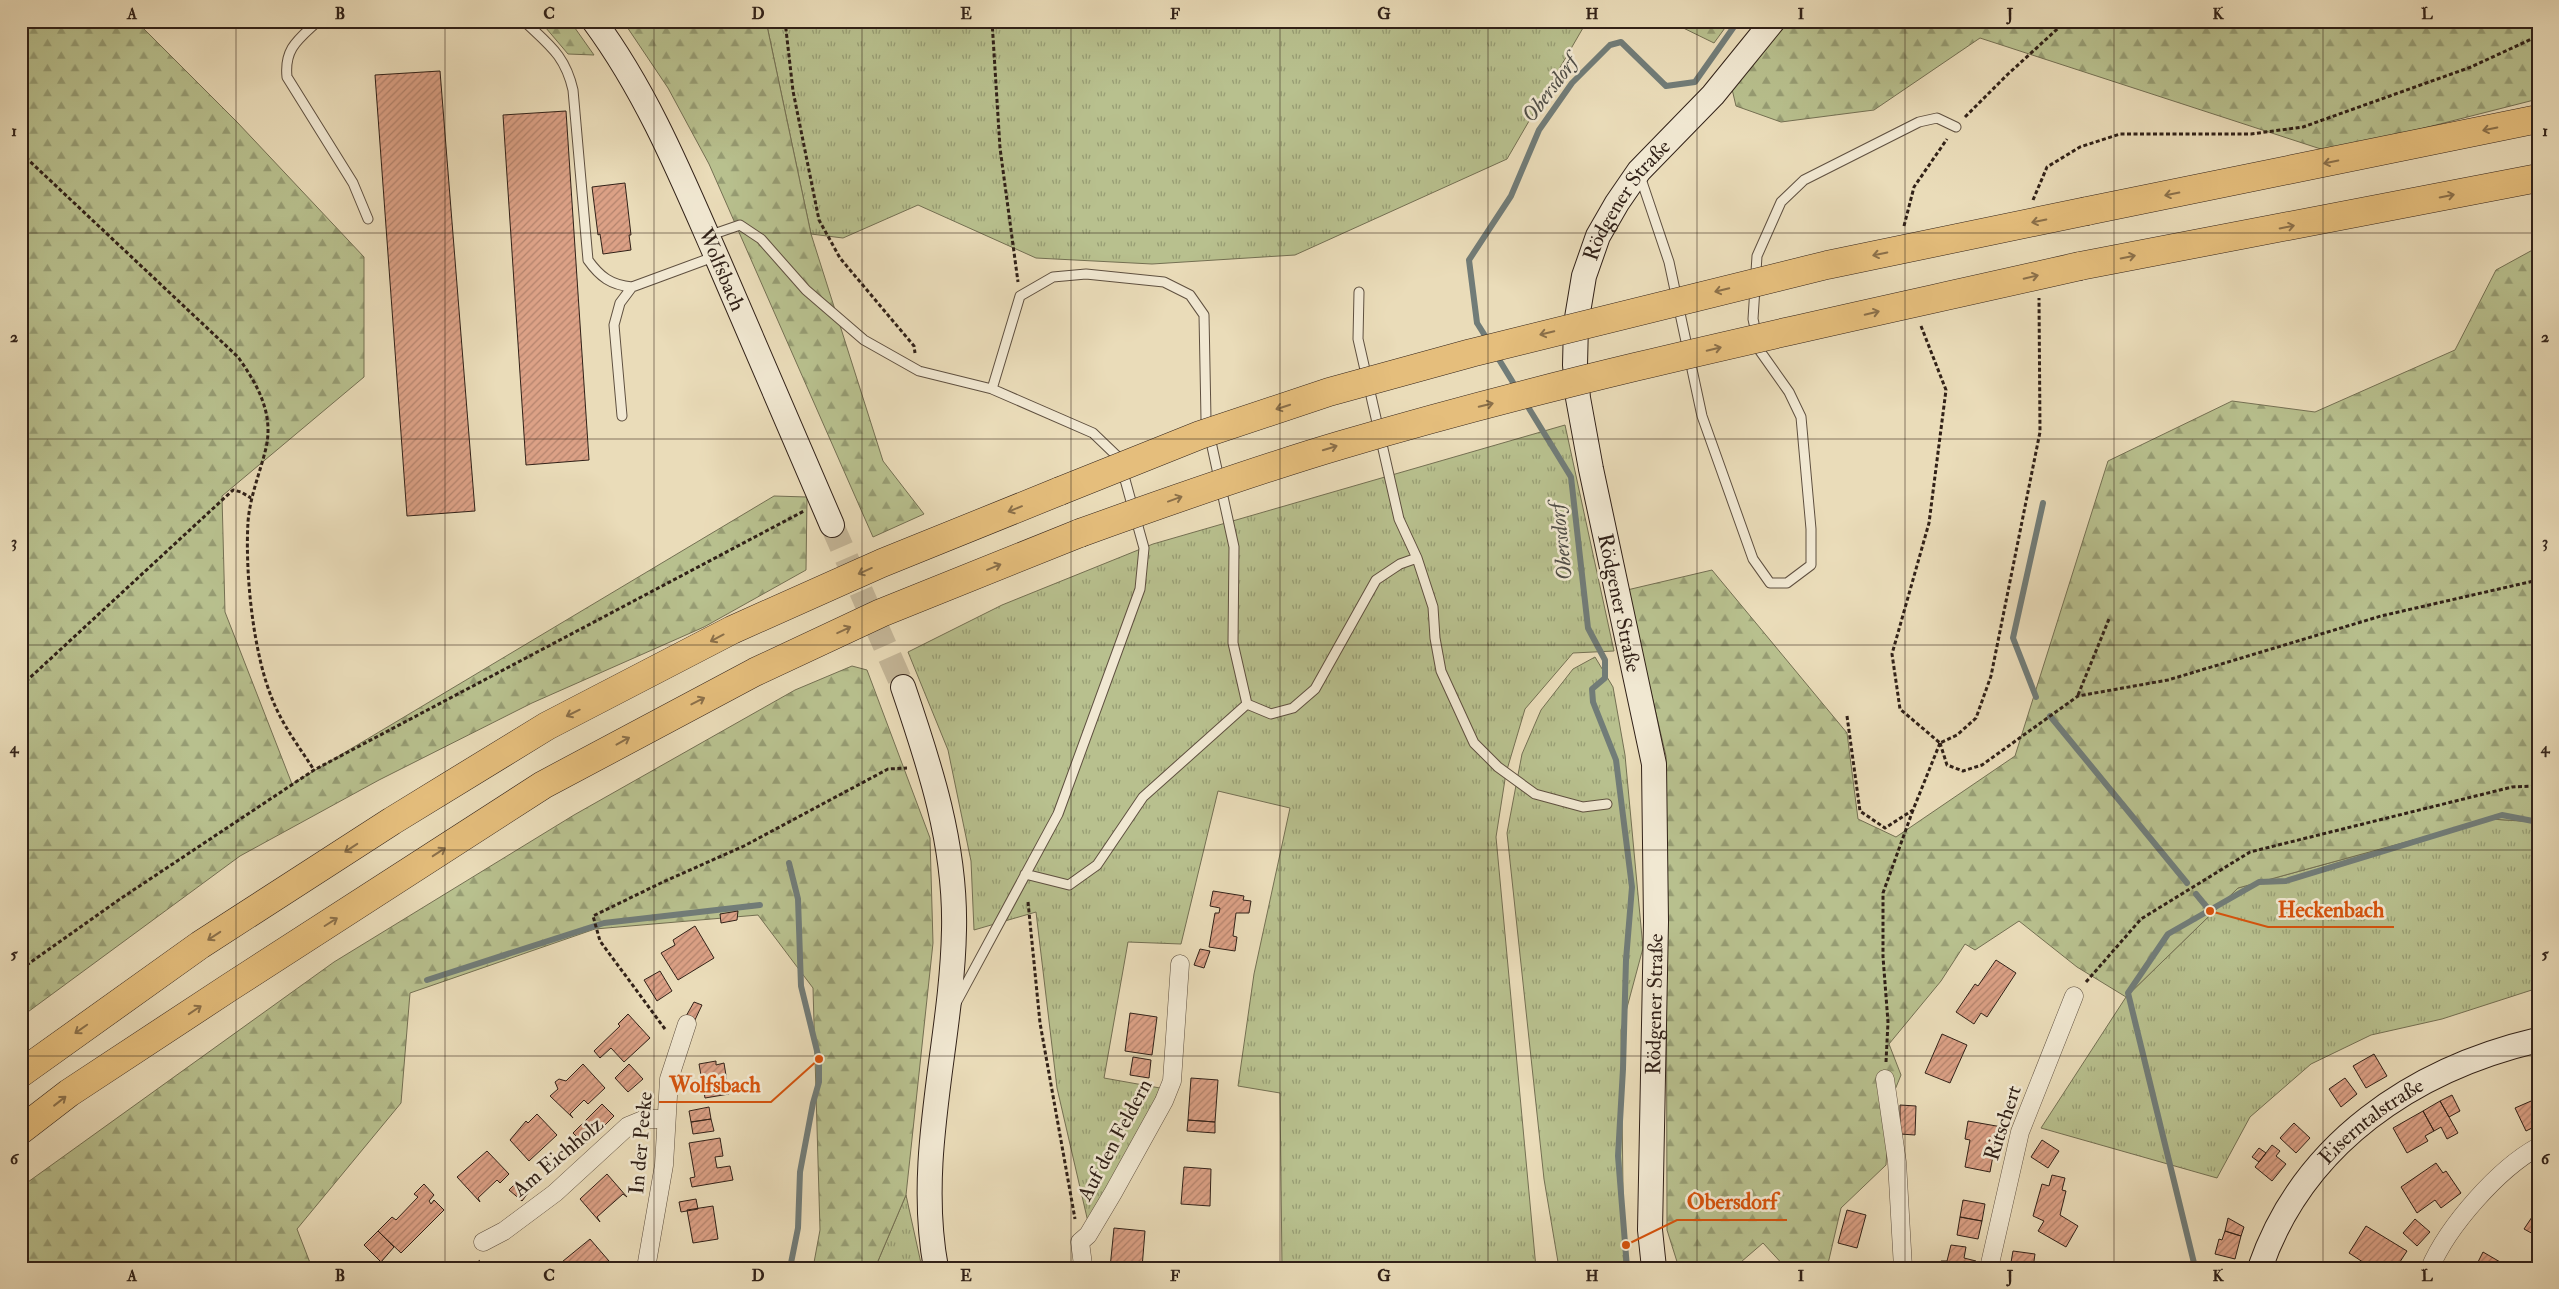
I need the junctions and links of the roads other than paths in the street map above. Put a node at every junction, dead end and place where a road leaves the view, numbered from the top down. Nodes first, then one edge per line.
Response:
1 (318, 21) edge
2 (524, 21) edge
3 (594, 21) edge
4 (1773, 21) edge
5 (2538, 119) edge
6 (1956, 127) road end
7 (1639, 171) junction
8 (2538, 178) edge
9 (368, 219) dead end
10 (712, 246) junction
11 (632, 287) junction
12 (1359, 292) dead end
13 (992, 389) junction
14 (622, 416) dead end
15 (832, 525) tunnel mouth
16 (1417, 558) junction
17 (903, 687) tunnel mouth
18 (1247, 704) junction
19 (1607, 804) dead end
20 (1025, 874) junction
21 (1180, 964) dead end
22 (2074, 996) road end
23 (948, 1018) junction
24 (687, 1024) dead end
25 (2538, 1040) edge
26 (21, 1073) edge
27 (1885, 1079) road end
28 (666, 1120) junction
29 (21, 1130) edge
30 (2538, 1147) edge
31 (483, 1242) dead end
32 (1656, 1262) edge
33 (1083, 1267) edge
34 (646, 1268) edge
35 (936, 1268) edge
36 (1903, 1268) edge
37 (1989, 1268) edge
38 (2260, 1268) edge
39 (2430, 1268) edge

1 - 9 lane
2 - 11 lane
3 - 10 main road, Wolfsbach
4 - 7 main road, Rödgener Straße
5 -> 26 highway, bridge
6 - 7 lane
7 - 32 main road, Rödgener Straße
29 -> 8 highway, bridge
10 - 11 lane
10 - 13 lane
10 - 15 main road, Wolfsbach
11 - 14 lane
12 - 16 lane
13 - 18 lane
13 - 20 lane
16 - 18 lane
16 - 19 lane
17 - 23 main road
18 - 20 lane
20 - 23 lane
21 - 33 street, Auf den Feldern
22 - 37 street, Ritschert
23 - 35 main road
24 - 28 street, In der Peeke
25 - 38 main road, Eiserntalstraße
27 - 36 street
28 - 31 street, Am Eichholz
28 - 34 street, In der Peeke
30 - 39 street

